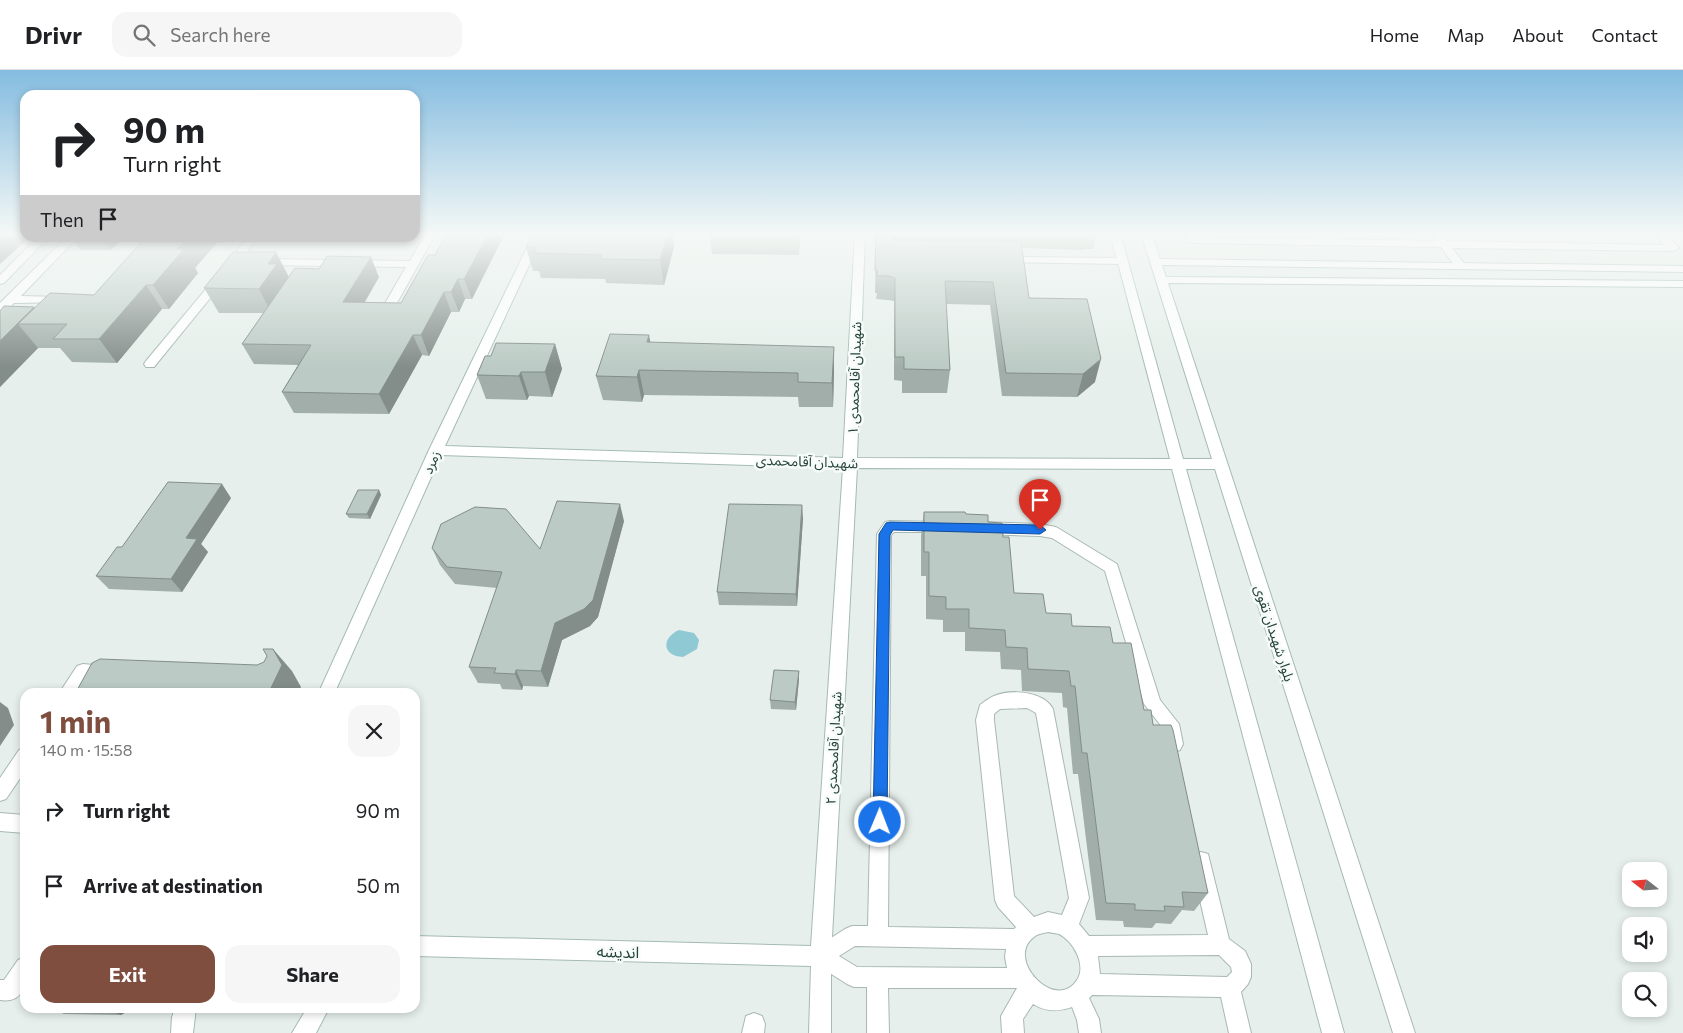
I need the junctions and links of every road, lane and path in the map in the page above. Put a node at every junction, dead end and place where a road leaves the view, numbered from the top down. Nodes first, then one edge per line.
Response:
1 (32, 278) edge
2 (220, 278) edge
3 (405, 278) edge
4 (518, 278) edge
5 (858, 278) edge
6 (1127, 278) edge
7 (1162, 280) joint
8 (1683, 284) edge
9 (11, 299) junction
10 (74, 300) edge
11 (0, 310) edge
12 (386, 312) edge
13 (150, 364) dead end
14 (436, 450) junction
15 (850, 463) junction
16 (1178, 463) junction
17 (1221, 464) junction
18 (122, 672) edge
19 (71, 688) edge
20 (329, 688) edge
21 (1178, 762) edge
22 (20, 763) edge
23 (0, 793) edge
24 (0, 822) edge
25 (20, 824) edge
26 (1198, 849) edge
27 (1067, 928) junction
28 (1024, 933) junction
29 (878, 936) junction
30 (1220, 945) junction
31 (420, 946) edge
32 (1084, 946) junction
33 (821, 956) junction
34 (20, 974) edge
35 (878, 978) junction
36 (1025, 984) junction
37 (1230, 987) junction
38 (0, 990) edge
39 (1082, 990) junction
40 (184, 1013) edge
41 (182, 1033) edge
42 (820, 1033) edge
43 (878, 1033) edge
44 (1013, 1033) edge
45 (1090, 1033) edge
46 (1240, 1033) edge
47 (1333, 1033) edge
48 (1404, 1033) edge

1 - 9 street
2 - 13 street
3 - 12 street
4 - 14 street, زمرد
5 - 15 street, شهیدان آقامحمدی ۱
6 - 16 street
7 - 8 street
7 - 17 street, بلوار شهیدان تقوی
9 - 10 street
9 - 11 street
14 - 15 street, شهیدان آقامحمدی
14 - 20 street, زمرد
15 - 16 street, شهیدان آقامحمدی
15 - 33 street, شهیدان آقامحمدی ۲
16 - 17 street, شهیدان آقامحمدی
16 - 47 street
17 - 48 street, بلوار شهیدان تقوی
18 - 19 street
21 - 29 street
22 - 23 street
24 - 25 street
26 - 30 street
27 - 28 street
27 - 28 street
27 - 32 street
28 - 29 street
28 - 36 street
29 - 33 street
30 - 32 street
30 - 37 street
31 - 33 street, انديشه
32 - 39 street
33 - 35 street
33 - 42 street, شهیدان آقامحمدی ۲
34 - 38 street
35 - 36 street
35 - 43 street
36 - 39 street
36 - 44 street
37 - 39 street
37 - 46 street
39 - 45 street
40 - 41 street

